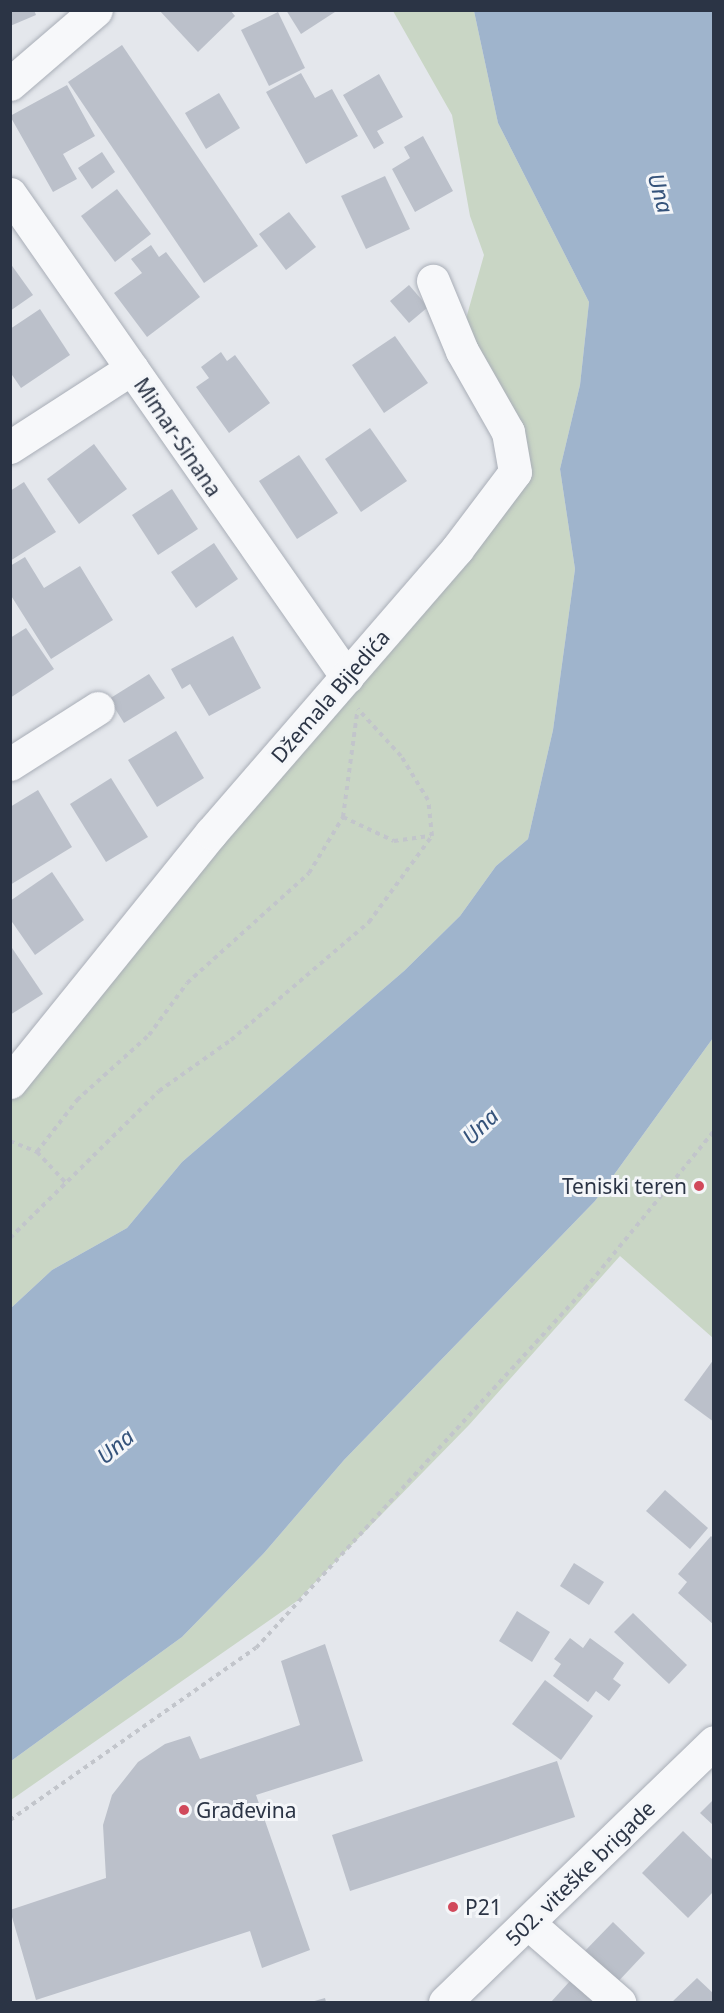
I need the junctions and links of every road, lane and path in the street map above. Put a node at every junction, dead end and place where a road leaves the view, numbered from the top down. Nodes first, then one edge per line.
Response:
1 (96, 10) edge
2 (61, 23) edge
3 (10, 84) edge
4 (10, 194) edge
5 (433, 281) dead end
6 (132, 368) junction
7 (10, 447) edge
8 (347, 677) junction
9 (98, 708) dead end
10 (358, 708) junction
11 (10, 764) edge
12 (343, 817) junction
13 (432, 836) junction
14 (10, 1082) edge
15 (714, 1131) edge
16 (10, 1141) edge
17 (38, 1152) junction
18 (67, 1184) junction
19 (10, 1238) edge
20 (714, 1742) edge
21 (10, 1820) edge
22 (528, 1923) junction
23 (445, 2002) edge
24 (619, 2002) edge

1 - 2 street
2 - 3 street
4 - 6 street, Mimar-Sinana
5 - 8 street, Džemala Bijedića
6 - 7 street
6 - 8 street, Mimar-Sinana
8 - 10 path
8 - 14 street, Džemala Bijedića
9 - 11 street
10 - 12 path
10 - 13 path
12 - 13 path
12 - 17 path
13 - 18 path
15 - 21 path
16 - 17 path
17 - 18 path
18 - 19 path
20 - 22 street, 502. viteške brigade
22 - 23 street, 502. viteške brigade
22 - 24 street

